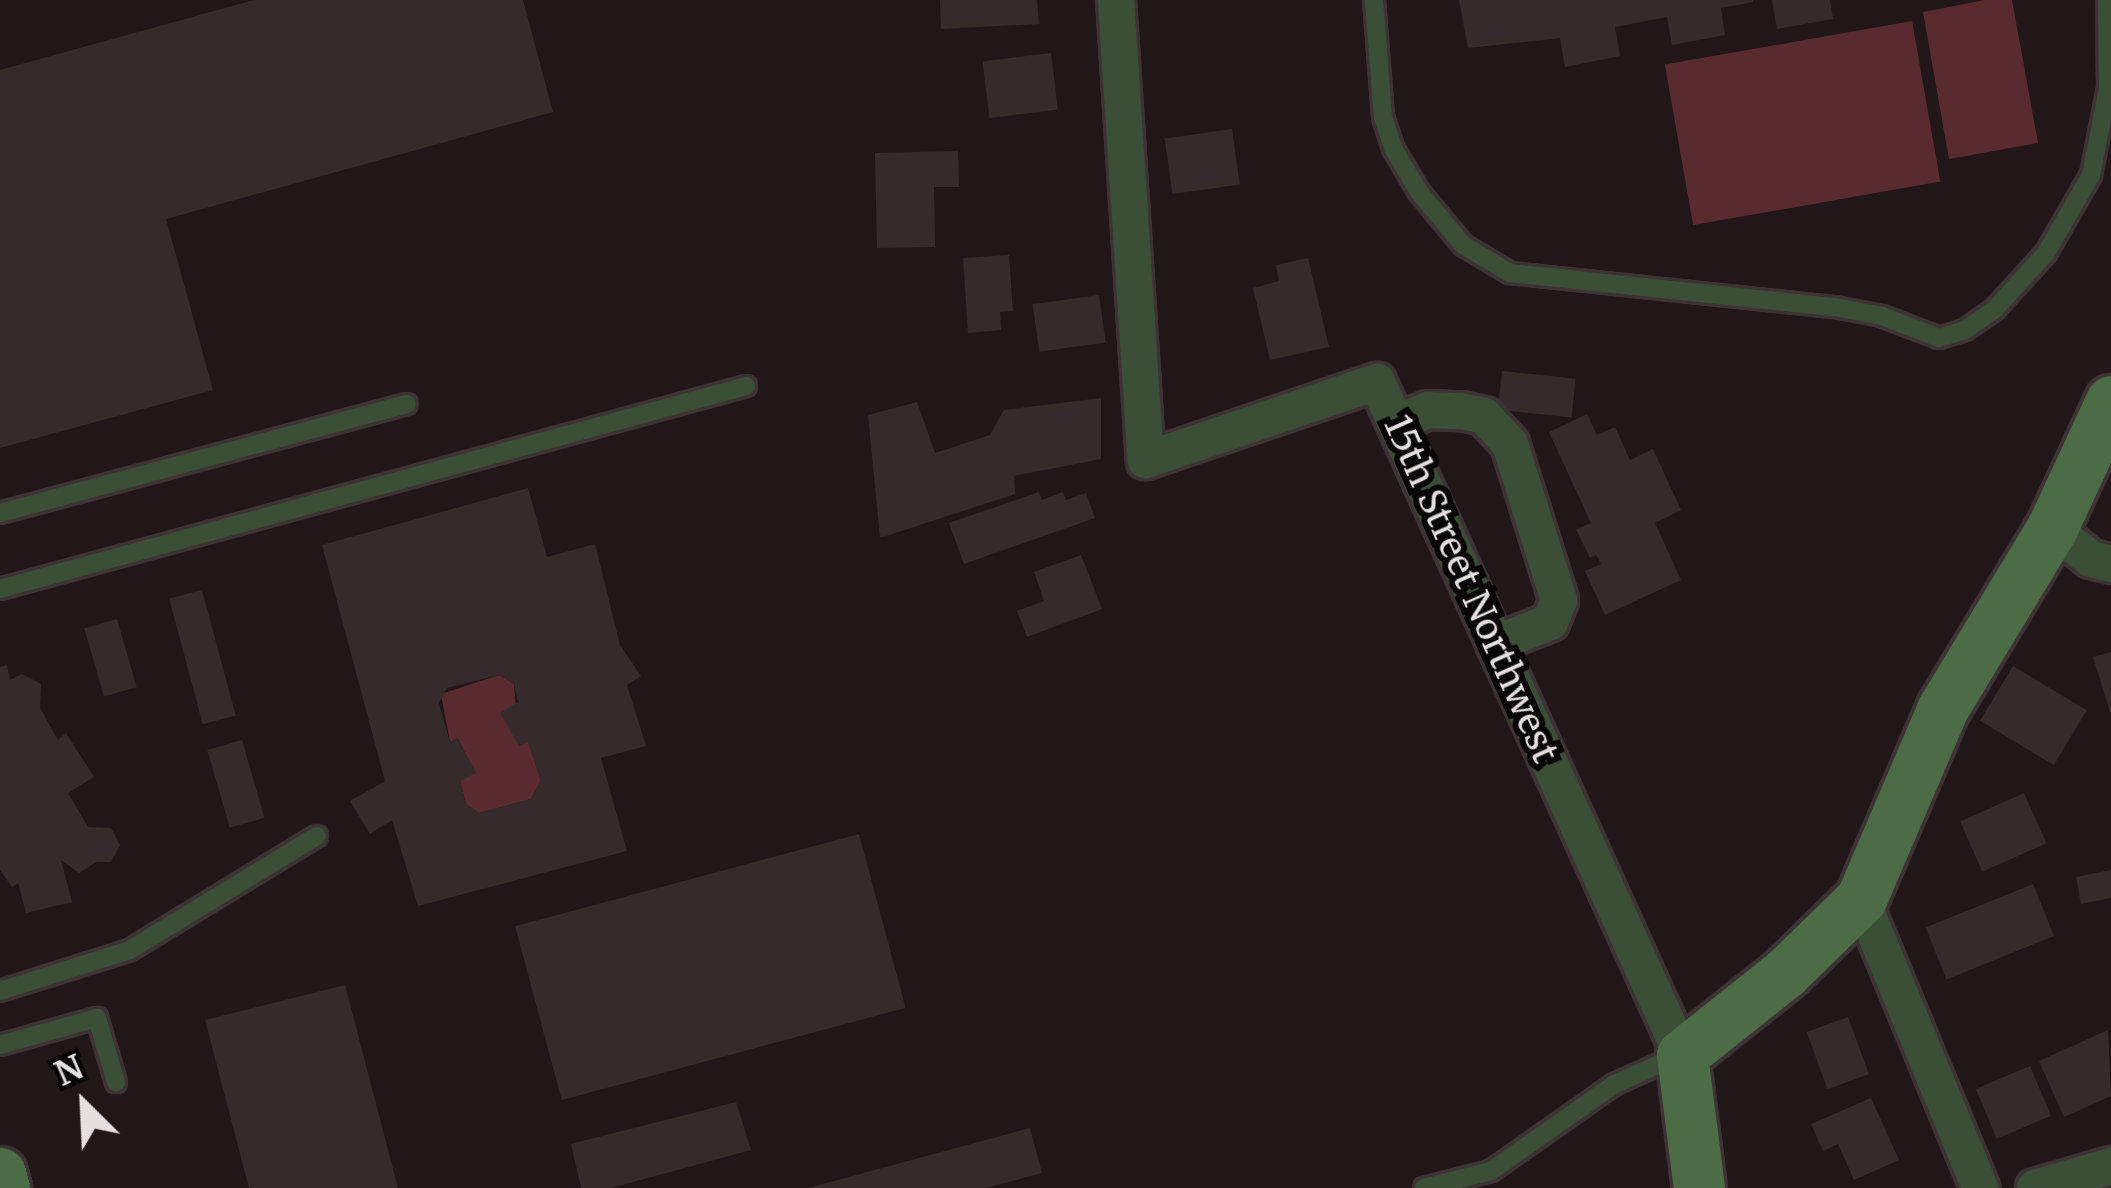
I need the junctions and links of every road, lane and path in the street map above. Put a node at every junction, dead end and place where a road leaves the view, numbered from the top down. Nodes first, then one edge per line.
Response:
1 (1116, 0) edge
2 (1374, 0) edge
3 (2107, 0) edge
4 (2109, 87) edge
5 (746, 386) dead end
6 (2111, 401) edge
7 (407, 404) dead end
8 (1396, 423) junction
9 (0, 513) edge
10 (2051, 528) junction
11 (2111, 564) edge
12 (0, 590) edge
13 (1496, 644) junction
14 (317, 836) dead end
15 (1861, 899) junction
16 (0, 992) edge
17 (0, 1045) edge
18 (1682, 1055) junction
19 (116, 1082) dead end
20 (2111, 1166) edge
21 (0, 1173) edge
22 (4, 1188) edge
23 (1424, 1188) edge
24 (1699, 1188) edge
25 (1980, 1188) edge
26 (2036, 1188) edge

1 - 8 street, 15th Street Northwest
2 - 4 lane
3 - 4 lane
5 - 12 lane
6 - 10 street
7 - 9 lane
8 - 13 street, 15th Street Northwest
8 - 13 street
10 - 11 street
10 - 15 street
13 - 18 street, 15th Street Northwest
14 - 16 lane
15 - 18 street
15 - 25 street
17 - 19 lane
18 - 23 lane
18 - 24 street, 15th Street Northwest
20 - 26 street
21 - 22 street

